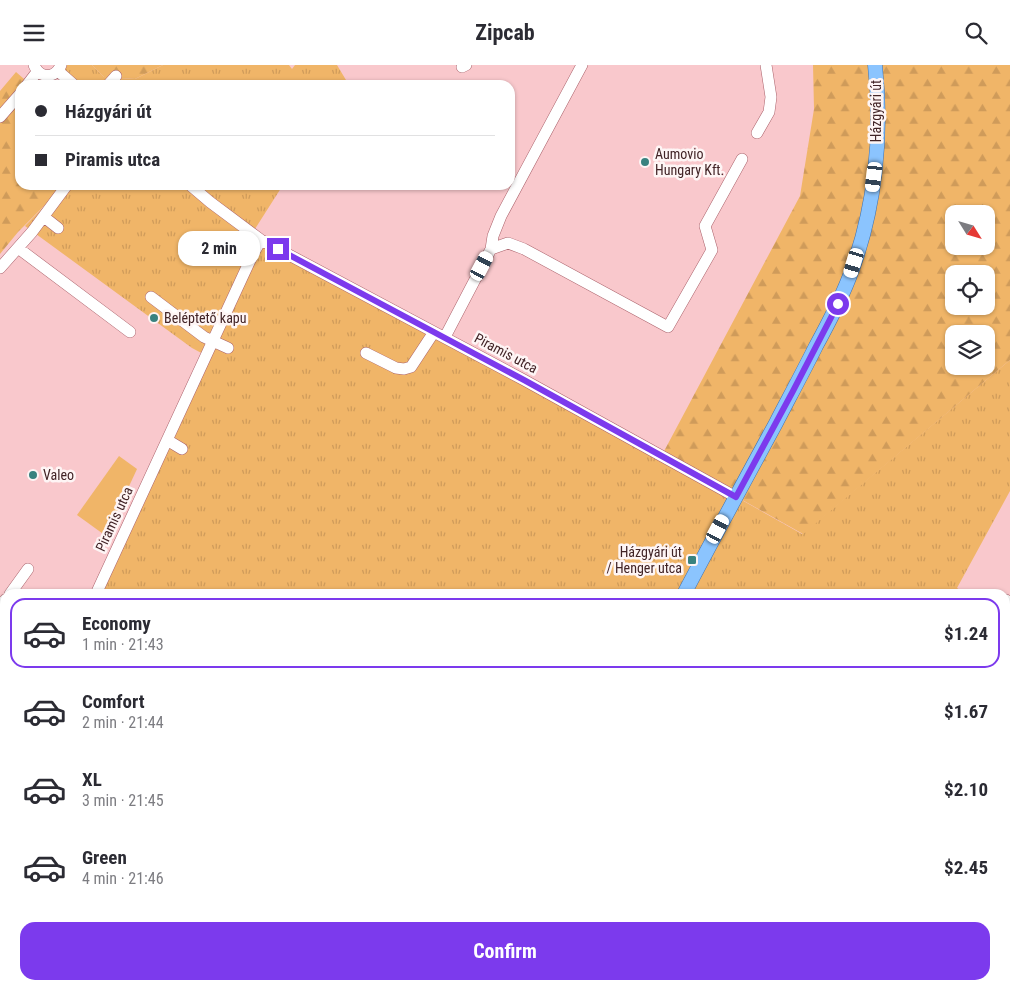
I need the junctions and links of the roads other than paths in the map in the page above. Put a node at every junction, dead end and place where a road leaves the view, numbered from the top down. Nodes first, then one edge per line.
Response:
1 (582, 65) edge
2 (766, 65) edge
3 (875, 65) edge
4 (36, 68) edge
5 (60, 68) edge
6 (30, 80) edge
7 (70, 80) edge
8 (15, 100) edge
9 (0, 117) edge
10 (757, 133) dead end
11 (742, 159) dead end
12 (515, 189) edge
13 (63, 190) edge
14 (196, 190) edge
15 (514, 190) edge
16 (44, 217) junction
17 (58, 228) dead end
18 (261, 240) junction
19 (18, 248) junction
20 (491, 249) junction
21 (0, 268) edge
22 (151, 297) dead end
23 (130, 331) dead end
24 (439, 335) junction
25 (212, 342) junction
26 (228, 349) dead end
27 (366, 353) dead end
28 (167, 439) junction
29 (182, 449) dead end
30 (736, 497) junction
31 (28, 569) dead end
32 (14, 589) edge
33 (98, 589) edge
34 (687, 589) edge

1 - 12 street
2 - 10 street
3 - 30 main road, Házgyári út
4 - 5 street
4 - 6 street
5 - 7 street
8 - 9 street
11 - 20 street
13 - 16 street
14 - 18 street, Piramis utca
15 - 20 street
16 - 17 street
16 - 19 street
18 - 24 street, Piramis utca
18 - 25 street, Piramis utca
19 - 21 street
19 - 23 street
20 - 24 street
22 - 25 street
24 - 27 street
24 - 30 street, Piramis utca
25 - 26 street
25 - 28 street, Piramis utca
28 - 29 street
28 - 33 street, Piramis utca
30 - 34 main road, Házgyári út
31 - 32 street

